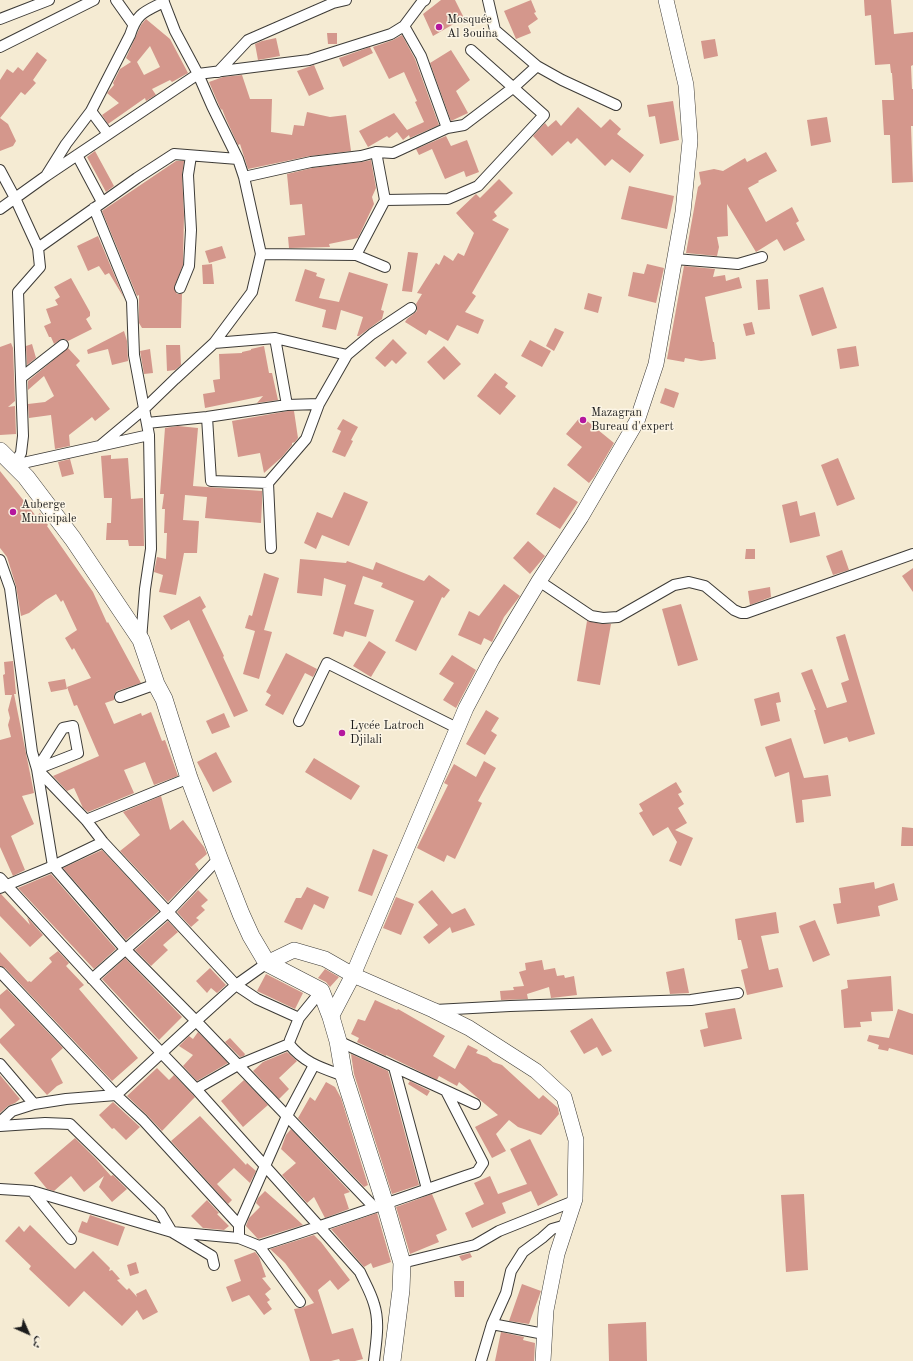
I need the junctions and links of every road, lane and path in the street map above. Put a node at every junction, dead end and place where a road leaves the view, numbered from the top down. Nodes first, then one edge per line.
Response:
1 (49, 0) edge
2 (94, 0) edge
3 (116, 0) edge
4 (346, 0) edge
5 (425, 0) edge
6 (488, 0) edge
7 (666, 0) edge
8 (164, 1) edge
9 (0, 19) edge
10 (133, 24) junction
11 (404, 26) junction
12 (0, 47) edge
13 (471, 50) dead end
14 (537, 66) junction
15 (218, 72) junction
16 (198, 74) junction
17 (514, 87) junction
18 (616, 105) dead end
19 (91, 111) junction
20 (447, 128) junction
21 (108, 134) junction
22 (376, 152) junction
23 (76, 155) junction
24 (191, 156) junction
25 (238, 159) junction
26 (0, 170) edge
27 (46, 176) junction
28 (244, 177) junction
29 (15, 198) junction
30 (385, 200) junction
31 (98, 205) junction
32 (0, 209) edge
33 (38, 248) junction
34 (262, 254) junction
35 (356, 255) junction
36 (762, 257) dead end
37 (675, 259) junction
38 (385, 267) dead end
39 (180, 288) dead end
40 (410, 308) dead end
41 (275, 338) junction
42 (214, 343) junction
43 (63, 345) dead end
44 (347, 355) junction
45 (22, 377) junction
46 (319, 404) junction
47 (287, 405) junction
48 (144, 409) junction
49 (207, 417) junction
50 (147, 423) junction
51 (149, 435) junction
52 (101, 445) junction
53 (0, 451) edge
54 (14, 465) junction
55 (268, 483) junction
56 (271, 548) dead end
57 (913, 554) edge
58 (0, 560) edge
59 (539, 581) junction
60 (141, 640) junction
61 (156, 684) junction
62 (120, 697) dead end
63 (299, 721) dead end
64 (457, 728) junction
65 (37, 769) junction
66 (189, 778) junction
67 (86, 820) junction
68 (103, 842) junction
69 (219, 858) junction
70 (53, 866) junction
71 (2, 884) edge
72 (168, 912) junction
73 (124, 949) junction
74 (267, 963) junction
75 (0, 972) edge
76 (353, 975) junction
77 (92, 979) junction
78 (236, 985) junction
79 (321, 991) junction
80 (738, 993) dead end
81 (433, 1010) junction
82 (331, 1017) junction
83 (299, 1018) junction
84 (196, 1021) junction
85 (338, 1041) junction
86 (290, 1044) junction
87 (162, 1052) junction
88 (0, 1064) edge
89 (238, 1065) junction
90 (314, 1066) junction
91 (394, 1067) junction
92 (344, 1076) junction
93 (196, 1089) junction
94 (446, 1091) junction
95 (116, 1095) junction
96 (34, 1104) junction
97 (475, 1104) dead end
98 (287, 1116) junction
99 (0, 1122) edge
100 (0, 1126) edge
101 (266, 1166) junction
102 (0, 1189) edge
103 (427, 1189) junction
104 (32, 1191) junction
105 (574, 1201) junction
106 (380, 1206) junction
107 (239, 1225) junction
108 (566, 1225) junction
109 (320, 1227) junction
110 (172, 1232) junction
111 (240, 1238) junction
112 (71, 1239) dead end
113 (259, 1246) junction
114 (402, 1263) junction
115 (214, 1265) dead end
116 (300, 1302) dead end
117 (492, 1324) junction
118 (544, 1334) junction
119 (374, 1361) edge
120 (392, 1361) edge
121 (482, 1361) edge
122 (543, 1361) edge

1 - 9 street
2 - 12 street
3 - 10 street
4 - 15 street
5 - 11 street
6 - 14 street
7 - 37 main road
8 - 10 street
8 - 16 street
10 - 19 street
11 - 15 street
11 - 20 street
13 - 17 street
14 - 17 street
14 - 18 street
15 - 16 street
16 - 21 street
16 - 25 street
17 - 20 street
17 - 30 street
19 - 21 street
19 - 27 street
20 - 22 street
21 - 23 street
22 - 28 street
22 - 30 street
23 - 27 street
23 - 31 street
24 - 25 street
24 - 31 street
24 - 39 street
25 - 28 street
26 - 29 street
27 - 29 street
28 - 34 street
29 - 32 street
29 - 33 street
30 - 35 street
31 - 33 street
31 - 48 street
33 - 45 street
34 - 35 street
34 - 42 street
35 - 38 street
36 - 37 street
37 - 59 main road
40 - 44 street
41 - 42 street
41 - 44 street
41 - 47 street
42 - 48 street
43 - 45 street
44 - 46 street
45 - 54 street
46 - 47 street
46 - 55 street
47 - 49 street
48 - 50 street
48 - 52 street
49 - 50 street
49 - 55 street
50 - 51 street
51 - 52 street
51 - 60 street
52 - 54 street
53 - 54 main road
54 - 60 main road
55 - 56 street
57 - 59 street
58 - 65 street
59 - 64 main road
60 - 61 main road
61 - 62 street
61 - 66 main road
63 - 64 street
64 - 76 main road
65 - 65 street
65 - 67 street
65 - 70 street
66 - 67 street
66 - 69 main road
67 - 68 street
68 - 70 street
68 - 72 street
69 - 72 street
69 - 74 main road
70 - 71 street
70 - 73 street
71 - 77 street
72 - 73 street
72 - 78 street
73 - 77 street
73 - 84 street
74 - 76 main road
74 - 78 street
74 - 79 main road
75 - 95 street
76 - 81 main road
76 - 82 main road
77 - 87 street
78 - 83 street
78 - 84 street
79 - 82 main road
79 - 83 street
80 - 81 street
81 - 105 main road
82 - 85 main road
83 - 86 street
84 - 87 street
84 - 89 street
85 - 91 street
85 - 92 main road
86 - 89 street
86 - 90 street
87 - 93 street
87 - 95 street
88 - 96 street
89 - 93 street
89 - 98 street
90 - 92 street
90 - 98 street
91 - 94 street
91 - 103 street
92 - 106 main road
93 - 101 street
94 - 97 street
94 - 103 street
95 - 96 street
95 - 107 street
96 - 99 street
98 - 101 street
98 - 106 street
100 - 110 street
101 - 107 street
101 - 109 street
102 - 104 street
103 - 106 street
104 - 110 street
104 - 112 street
105 - 108 main road
105 - 114 street
106 - 109 street
106 - 114 main road
107 - 111 street
108 - 117 street
108 - 118 main road
109 - 113 street
109 - 119 street
110 - 111 street
110 - 115 street
111 - 113 street
113 - 116 street
114 - 120 main road
117 - 118 street
117 - 121 street
118 - 122 main road

